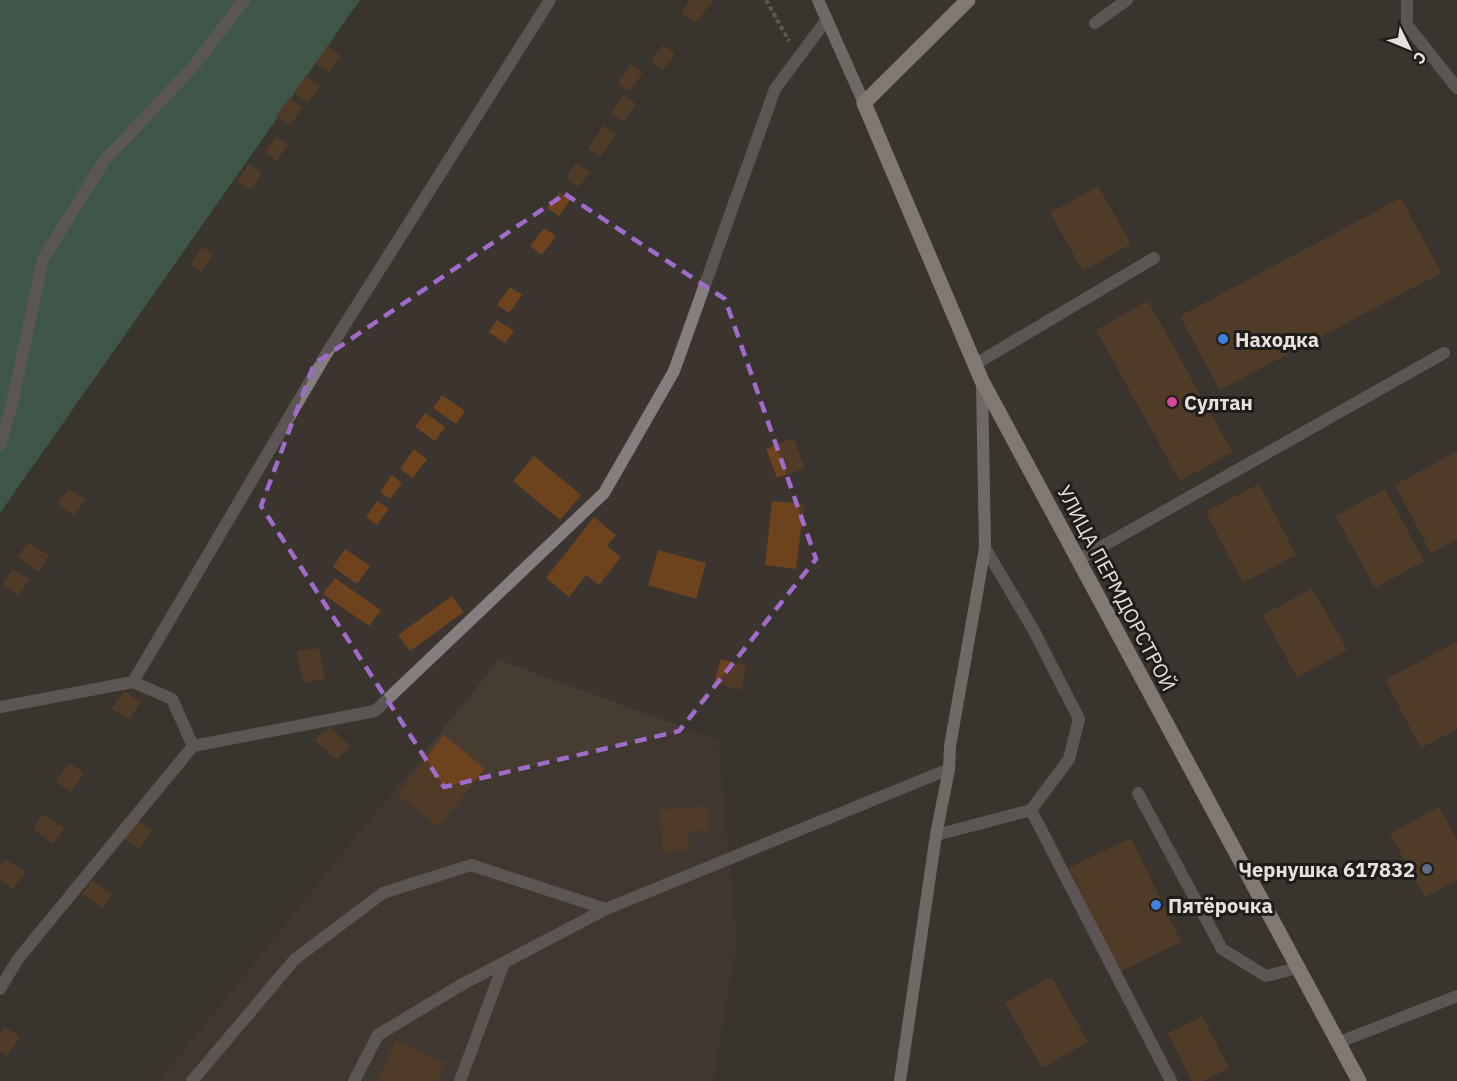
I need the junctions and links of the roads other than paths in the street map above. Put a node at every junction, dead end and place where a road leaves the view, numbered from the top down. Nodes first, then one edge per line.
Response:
1 (244, 0) edge
2 (550, 0) edge
3 (818, 0) edge
4 (968, 0) edge
5 (1127, 0) edge
6 (1407, 0) edge
7 (827, 19) junction
8 (1095, 23) dead end
9 (1457, 88) edge
10 (864, 104) junction
11 (1154, 258) dead end
12 (1444, 353) dead end
13 (974, 365) junction
14 (982, 381) junction
15 (0, 445) edge
16 (985, 548) junction
17 (1078, 560) junction
18 (133, 682) junction
19 (0, 707) edge
20 (193, 746) junction
21 (949, 769) junction
22 (1138, 793) dead end
23 (1031, 810) junction
24 (936, 835) junction
25 (606, 909) junction
26 (504, 963) junction
27 (1297, 968) junction
28 (0, 989) edge
29 (1457, 996) edge
30 (1337, 1043) junction
31 (192, 1081) edge
32 (354, 1081) edge
33 (460, 1081) edge
34 (900, 1081) edge
35 (1171, 1081) edge
36 (1359, 1081) edge

1 - 15 street
2 - 18 street
3 - 7 street
4 - 10 main road
5 - 8 street
6 - 9 street
7 - 10 street
7 - 20 street
10 - 13 main road, УЛИЦА ПЕРМДОРСТРОЙ
11 - 13 street
12 - 17 street
13 - 14 main road, УЛИЦА ПЕРМДОРСТРОЙ
14 - 16 street
14 - 17 main road, УЛИЦА ПЕРМДОРСТРОЙ
16 - 21 street
16 - 23 street
17 - 27 main road, УЛИЦА ПЕРМДОРСТРОЙ
18 - 19 street
18 - 20 street
20 - 28 street
21 - 24 street
21 - 25 street
22 - 27 street
23 - 24 street
23 - 35 street
24 - 34 street
25 - 26 street
25 - 31 street
26 - 32 street
26 - 33 street
27 - 30 main road, УЛИЦА ПЕРМДОРСТРОЙ
29 - 30 street
30 - 36 main road, УЛИЦА ПЕРМДОРСТРОЙ

